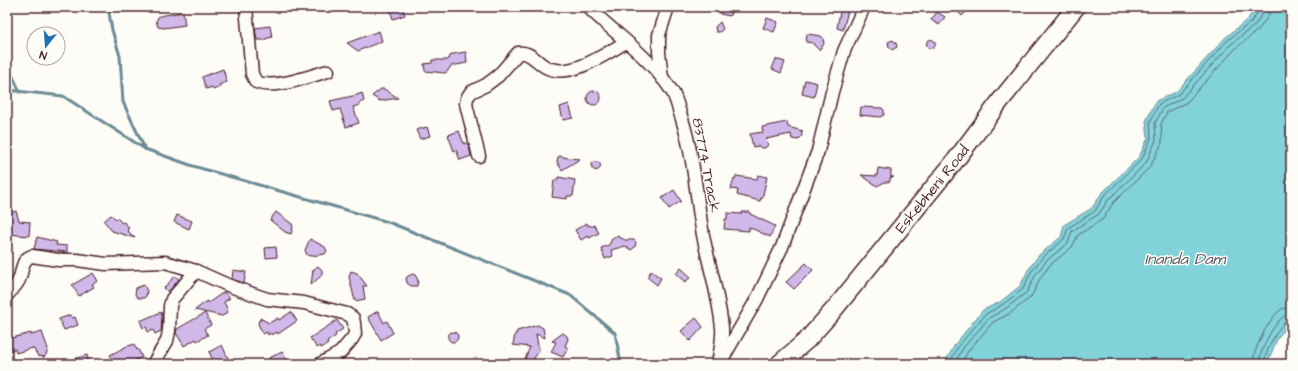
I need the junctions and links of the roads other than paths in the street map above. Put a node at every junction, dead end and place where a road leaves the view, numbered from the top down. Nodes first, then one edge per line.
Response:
1 (246, 7) edge
2 (588, 7) edge
3 (668, 7) edge
4 (864, 7) edge
5 (1076, 7) edge
6 (626, 42) junction
7 (328, 72) dead end
8 (662, 78) junction
9 (479, 156) dead end
10 (196, 271) junction
11 (7, 295) edge
12 (153, 364) edge
13 (320, 364) edge
14 (719, 364) edge
15 (779, 364) edge

1 - 7 street
2 - 6 street, 83774 Track
3 - 8 street
4 - 14 street
5 - 15 street, Eskebheni Road
6 - 8 street, 83774 Track
6 - 9 street
8 - 14 street, 83774 Track
10 - 11 street
10 - 12 street
10 - 13 street

